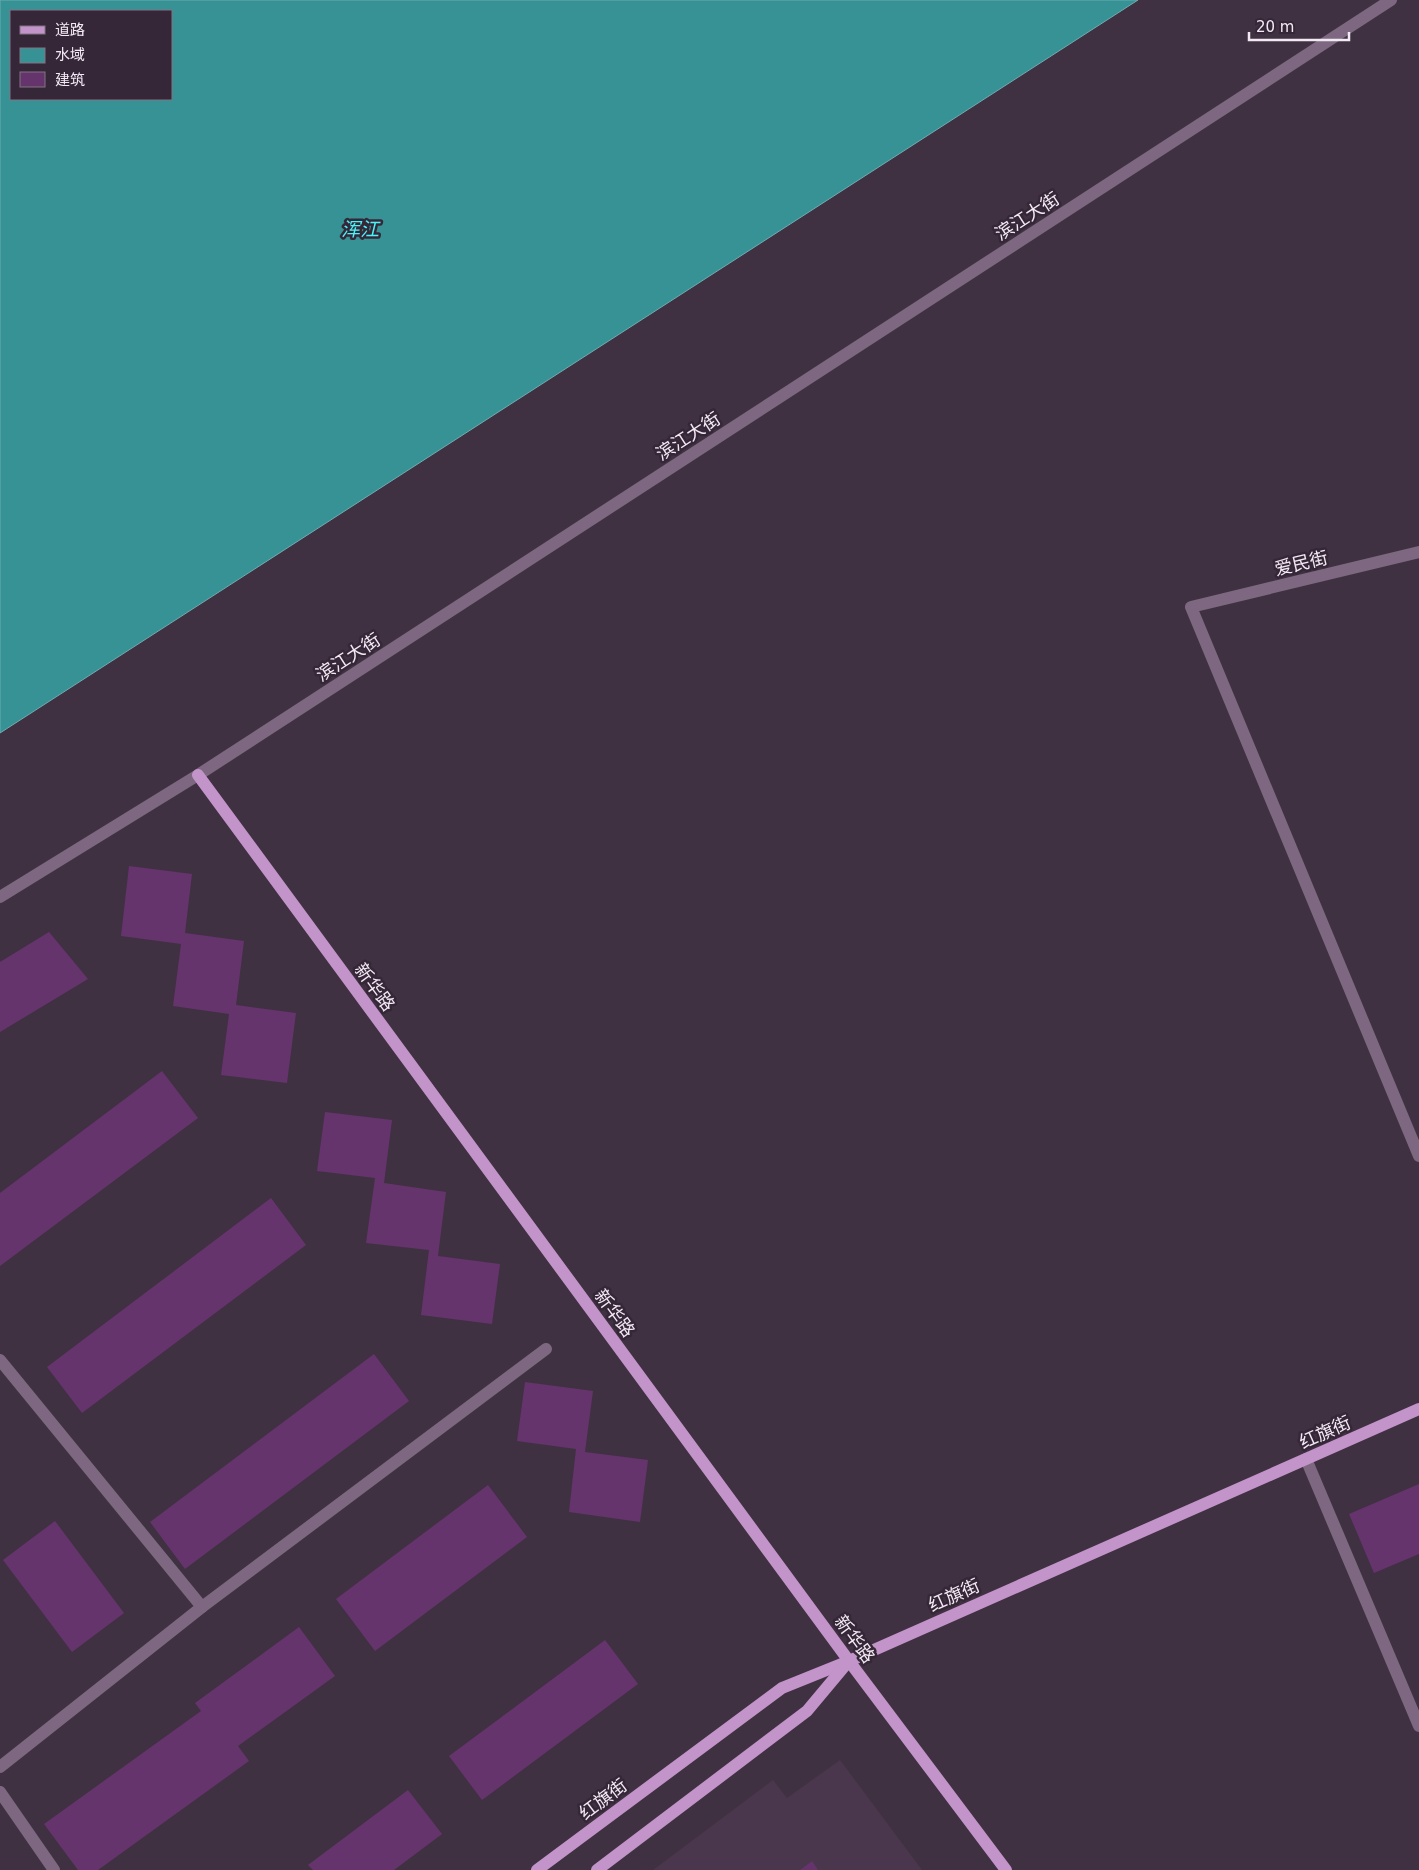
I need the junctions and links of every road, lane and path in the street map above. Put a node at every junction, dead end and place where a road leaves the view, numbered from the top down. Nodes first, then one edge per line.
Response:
1 (1391, 0) edge
2 (1419, 552) edge
3 (198, 775) junction
4 (0, 897) edge
5 (1419, 1156) edge
6 (546, 1349) dead end
7 (0, 1360) edge
8 (1419, 1409) edge
9 (1306, 1459) junction
10 (202, 1607) junction
11 (849, 1661) junction
12 (1419, 1726) edge
13 (0, 1768) edge
14 (0, 1792) edge
15 (54, 1870) edge
16 (537, 1870) edge
17 (597, 1870) edge
18 (1006, 1870) edge

1 - 3 street, 滨江大街
2 - 5 street, 爱民街
3 - 4 street, 滨江大街
3 - 11 main road, 新华路
6 - 10 street
7 - 10 street
8 - 9 main road, 红旗街
9 - 11 main road, 红旗街
9 - 12 street
10 - 13 street
11 - 16 main road, 红旗街
11 - 17 main road
11 - 18 main road, 新华路
14 - 15 street

